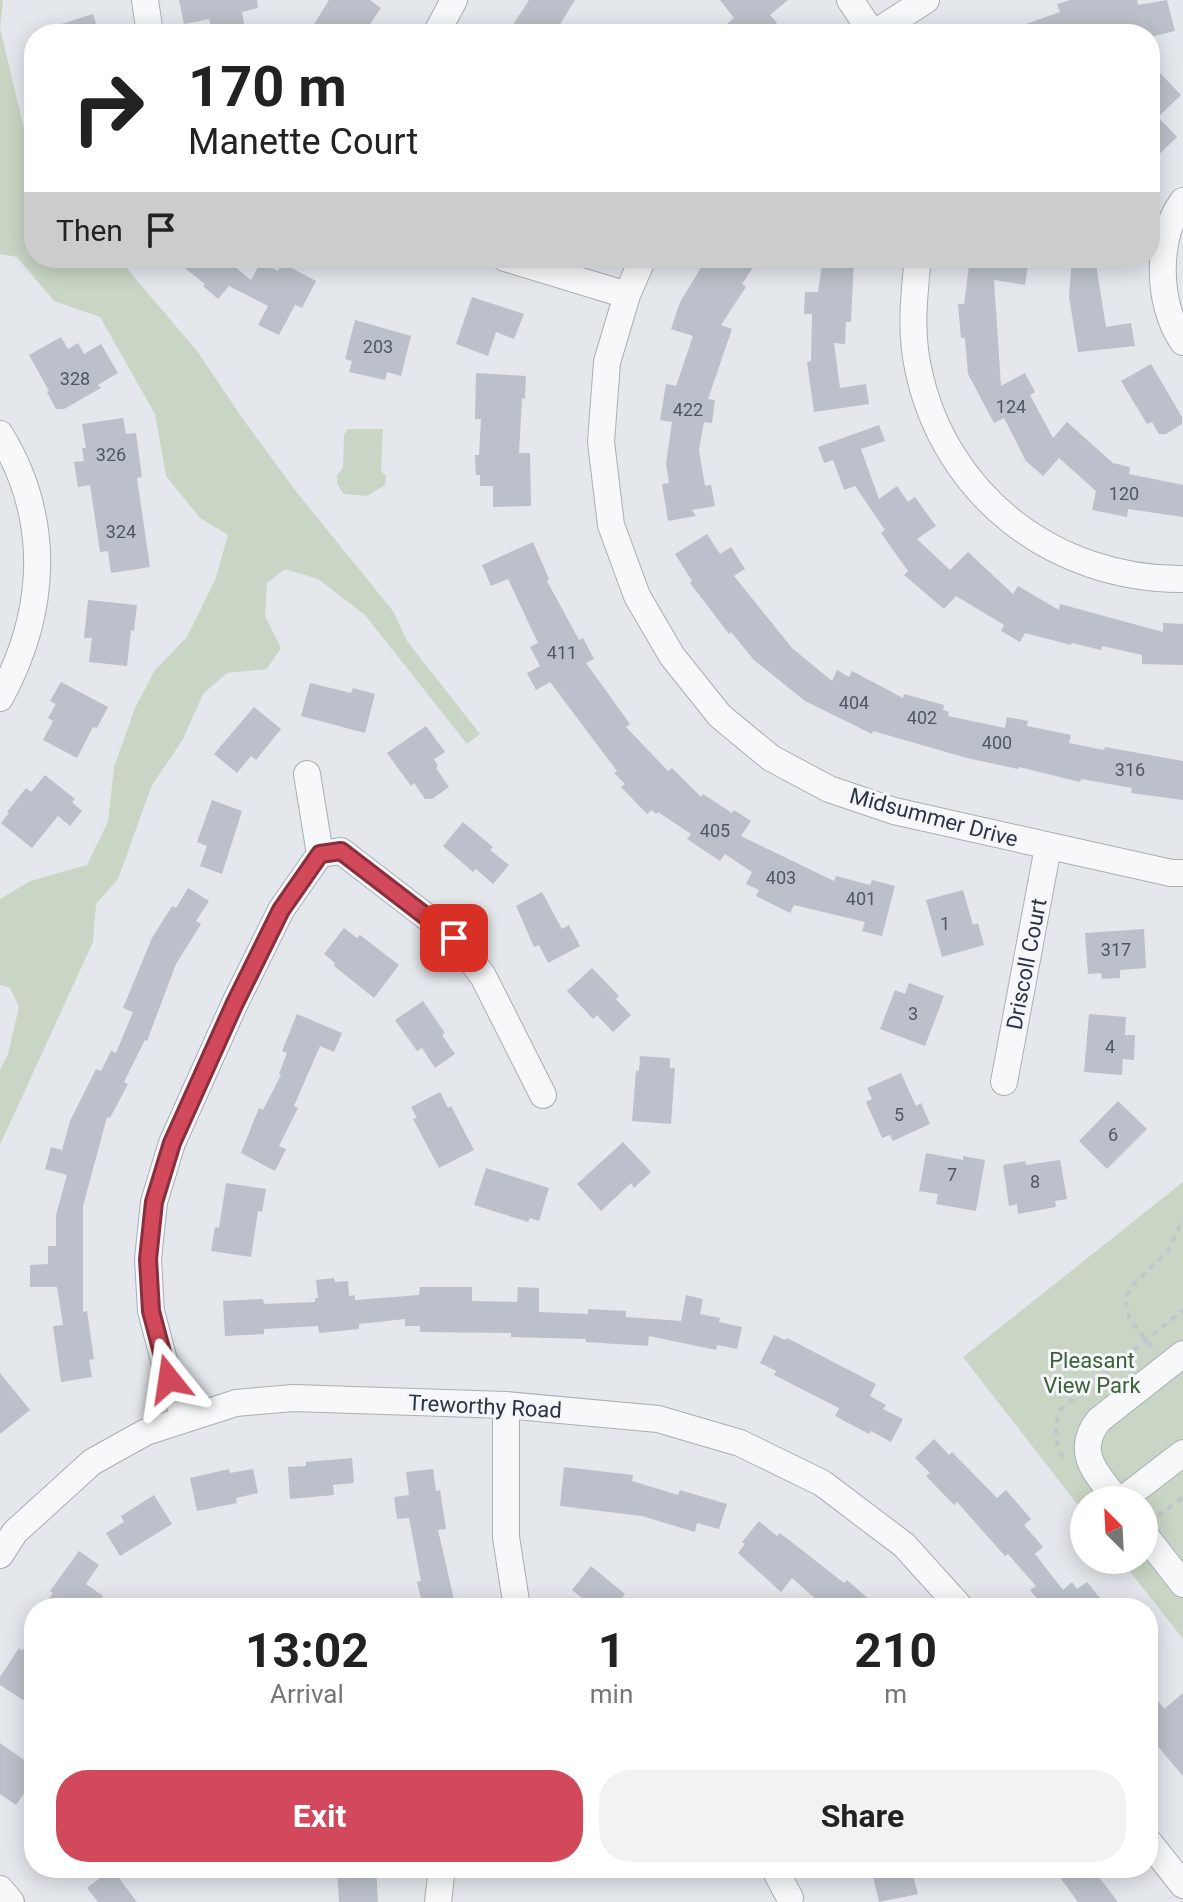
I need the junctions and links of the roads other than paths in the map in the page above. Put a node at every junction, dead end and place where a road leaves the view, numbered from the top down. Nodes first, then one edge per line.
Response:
1 (145, 0) edge
2 (454, 0) edge
3 (850, 0) edge
4 (926, 0) edge
5 (149, 24) edge
6 (441, 24) edge
7 (866, 24) edge
8 (889, 24) edge
9 (1183, 201) edge
10 (538, 268) edge
11 (639, 268) edge
12 (917, 268) edge
13 (627, 295) junction
14 (1183, 342) edge
15 (0, 434) edge
16 (0, 462) edge
17 (26, 483) junction
18 (1183, 579) edge
19 (0, 698) edge
20 (307, 774) dead end
21 (1048, 847) junction
22 (320, 854) junction
23 (1183, 873) edge
24 (1004, 1082) dead end
25 (543, 1095) dead end
26 (1183, 1354) edge
27 (506, 1405) junction
28 (186, 1419) junction
29 (1183, 1453) edge
30 (1108, 1486) edge
31 (1139, 1486) edge
32 (1158, 1542) edge
33 (0, 1555) edge
34 (1183, 1584) edge
35 (515, 1598) edge
36 (952, 1598) edge
37 (1158, 1854) edge
38 (441, 1878) edge
39 (779, 1878) edge
40 (1183, 1885) edge
41 (0, 1889) edge
42 (790, 1898) dead end
43 (11, 1902) edge
44 (438, 1902) edge

1 - 5 street
2 - 6 street
3 - 7 street
4 - 8 street
9 - 14 street
10 - 13 street
11 - 13 street, Midsummer Drive
12 - 18 street
13 - 21 street, Midsummer Drive
15 - 17 street
16 - 17 street
17 - 19 street
20 - 22 street
21 - 23 street, Midsummer Drive
21 - 24 street, Driscoll Court
22 - 25 street
22 - 28 street
26 - 30 street
27 - 28 street, Treworthy Road
27 - 35 street
27 - 36 street, Treworthy Road
28 - 33 street, Treworthy Road
29 - 31 street
32 - 34 street
37 - 40 street
38 - 44 street
39 - 42 street
41 - 43 street

